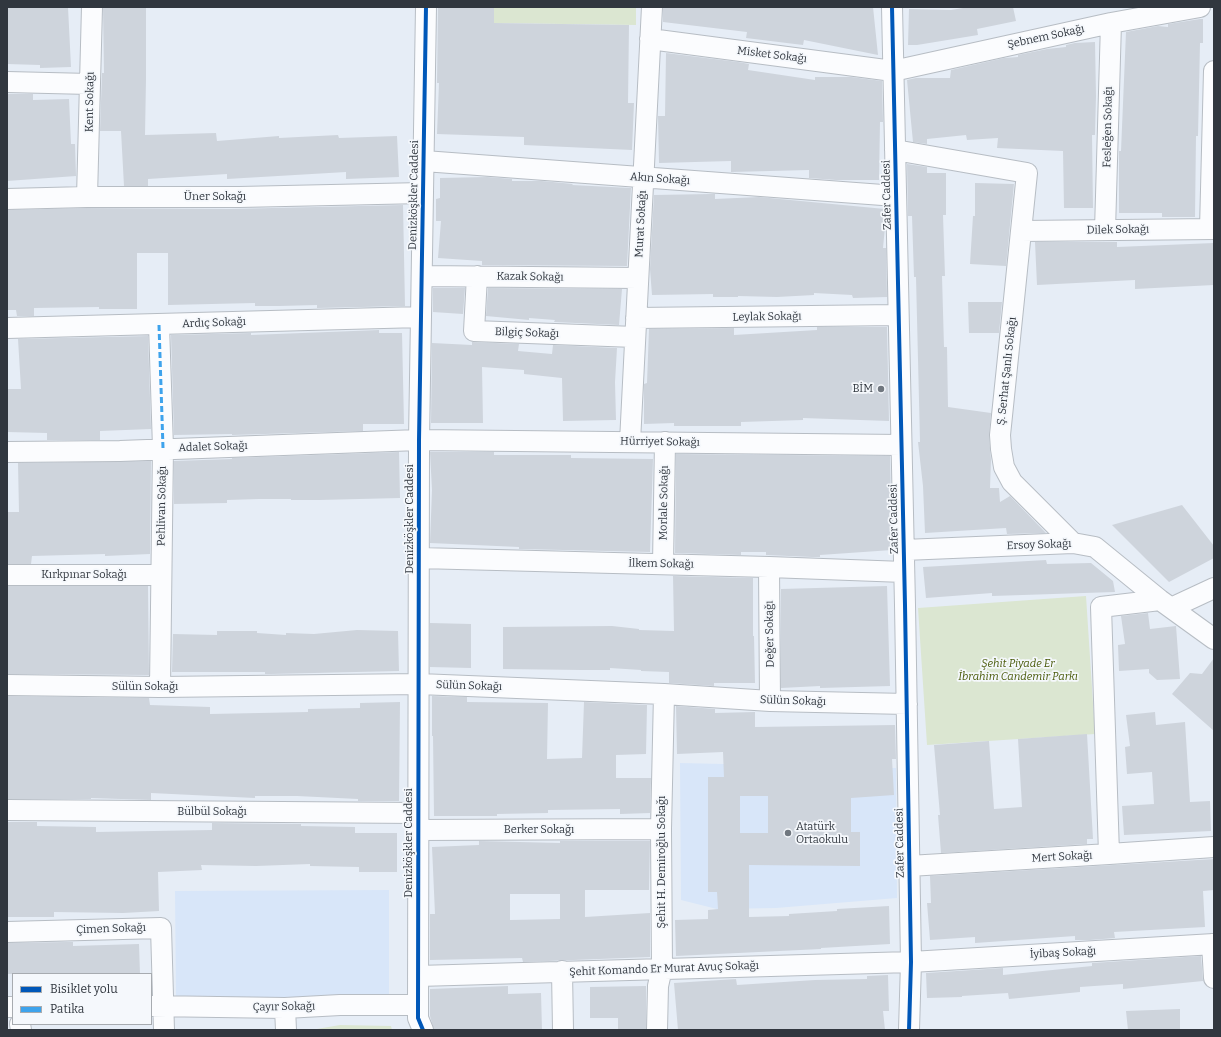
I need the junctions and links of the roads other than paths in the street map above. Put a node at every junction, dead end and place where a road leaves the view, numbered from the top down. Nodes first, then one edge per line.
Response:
1 (92, 7) edge
2 (426, 7) edge
3 (652, 7) edge
4 (892, 7) edge
5 (1200, 7) edge
6 (1111, 23) junction
7 (650, 39) junction
8 (893, 71) junction
9 (1214, 71) edge
10 (7, 82) edge
11 (90, 84) junction
12 (895, 150) junction
13 (424, 162) junction
14 (643, 178) junction
15 (423, 193) junction
16 (896, 196) junction
17 (87, 197) junction
18 (7, 199) edge
19 (1212, 229) edge
20 (1021, 230) junction
21 (1105, 230) junction
22 (422, 276) junction
23 (477, 276) junction
24 (638, 278) junction
25 (898, 315) junction
26 (421, 317) junction
27 (159, 324) junction
28 (7, 328) edge
29 (636, 328) junction
30 (419, 440) junction
31 (630, 442) junction
32 (665, 442) junction
33 (901, 445) junction
34 (163, 448) junction
35 (7, 452) edge
36 (1073, 543) junction
37 (904, 550) junction
38 (419, 558) junction
39 (664, 564) junction
40 (769, 567) junction
41 (904, 572) junction
42 (7, 574) edge
43 (161, 575) junction
44 (1214, 588) edge
45 (1165, 604) junction
46 (1214, 639) edge
47 (418, 684) junction
48 (7, 685) edge
49 (160, 687) junction
50 (664, 694) junction
51 (770, 701) junction
52 (907, 704) junction
53 (7, 810) edge
54 (418, 821) junction
55 (661, 829) junction
56 (1214, 847) edge
57 (1109, 854) junction
58 (909, 866) junction
59 (7, 932) edge
60 (1213, 944) edge
61 (911, 962) junction
62 (662, 968) junction
63 (562, 971) junction
64 (418, 976) junction
65 (1214, 978) edge
66 (157, 1006) edge
67 (285, 1008) junction
68 (418, 1021) edge
69 (164, 1030) edge
70 (286, 1030) edge
71 (562, 1030) edge
72 (657, 1030) edge
73 (909, 1030) edge

1 - 11 street, Kent Sokağı
2 - 13 street, Denizköşkler Caddesi
3 - 7 street, Murat Sokağı
4 - 8 street, Zafer Caddesi
5 - 6 street, Şebnem Sokağı
6 - 8 street, Şebnem Sokağı
6 - 21 street, Fesleğen Sokağı
7 - 8 street, Misket Sokağı
7 - 14 street, Murat Sokağı
8 - 12 street, Zafer Caddesi
9 - 19 street
10 - 11 street
11 - 17 street, Kent Sokağı
12 - 16 street, Zafer Caddesi
12 - 20 street, Ş. Serhat Şanlı Sokağı
13 - 14 street, Akın Sokağı
13 - 15 street, Denizköşkler Caddesi
14 - 16 street, Akın Sokağı
14 - 24 street, Murat Sokağı
15 - 17 street, Üner Sokağı
15 - 22 street, Denizköşkler Caddesi
16 - 25 street, Zafer Caddesi
17 - 18 street, Üner Sokağı
19 - 21 street, Dilek Sokağı
20 - 21 street, Dilek Sokağı
20 - 36 street, Ş. Serhat Şanlı Sokağı
22 - 23 street, Kazak Sokağı
22 - 26 street, Denizköşkler Caddesi
23 - 24 street, Kazak Sokağı
23 - 29 street, Bilgiç Sokağı
24 - 29 street, Murat Sokağı
25 - 29 street, Leylak Sokağı
25 - 33 street, Zafer Caddesi
26 - 27 street, Ardıç Sokağı
26 - 30 street, Denizköşkler Caddesi
27 - 28 street, Ardıç Sokağı
27 - 34 street, Pehlivan Sokağı
29 - 31 street, Murat Sokağı
30 - 31 street, Hürriyet Sokağı
30 - 34 street, Adalet Sokağı
30 - 38 street, Denizköşkler Caddesi
31 - 32 street, Hürriyet Sokağı
32 - 33 street, Hürriyet Sokağı
32 - 39 street, Morlale Sokağı
33 - 37 street, Zafer Caddesi
34 - 35 street, Adalet Sokağı
34 - 43 street, Pehlivan Sokağı
36 - 37 street, Ersoy Sokağı
36 - 45 street, Ersoy Sokağı
37 - 41 street, Zafer Caddesi
38 - 39 street, İlkem Sokağı
38 - 47 street, Denizköşkler Caddesi
39 - 40 street, İlkem Sokağı
40 - 41 street, İlkem Sokağı
40 - 51 street, Değer Sokağı
41 - 52 street, Zafer Caddesi
42 - 43 street, Kırkpınar Sokağı
43 - 49 street, Pehlivan Sokağı
44 - 45 street
45 - 46 street, Ersoy Sokağı
45 - 57 street
47 - 49 street, Sülün Sokağı
47 - 50 street, Sülün Sokağı
47 - 54 street, Denizköşkler Caddesi
48 - 49 street, Sülün Sokağı
50 - 51 street, Sülün Sokağı
50 - 55 street, Şehit H. Demiroğlu Sokağı
51 - 52 street, Sülün Sokağı
52 - 58 street, Zafer Caddesi
53 - 54 street, Bülbül Sokağı
54 - 55 street, Berker Sokağı
54 - 64 street, Denizköşkler Caddesi
55 - 62 street, Şehit H. Demiroğlu Sokağı
56 - 57 street, Mert Sokağı
57 - 58 street, Mert Sokağı
58 - 61 street, Zafer Caddesi
59 - 66 street, Çimen Sokağı
60 - 61 street, İyibaş Sokağı
60 - 65 street
61 - 62 street, Şehit Komando Er Murat Avuç Sokağı
61 - 73 street, Zafer Caddesi
62 - 63 street, Şehit Komando Er Murat Avuç Sokağı
62 - 72 street, Şehit H. Demiroğlu Sokağı
63 - 64 street, Şehit Komando Er Murat Avuç Sokağı
63 - 71 street
64 - 68 street, Denizköşkler Caddesi
66 - 67 street, Çayır Sokağı
66 - 69 street
67 - 68 street, Çayır Sokağı
67 - 70 street

